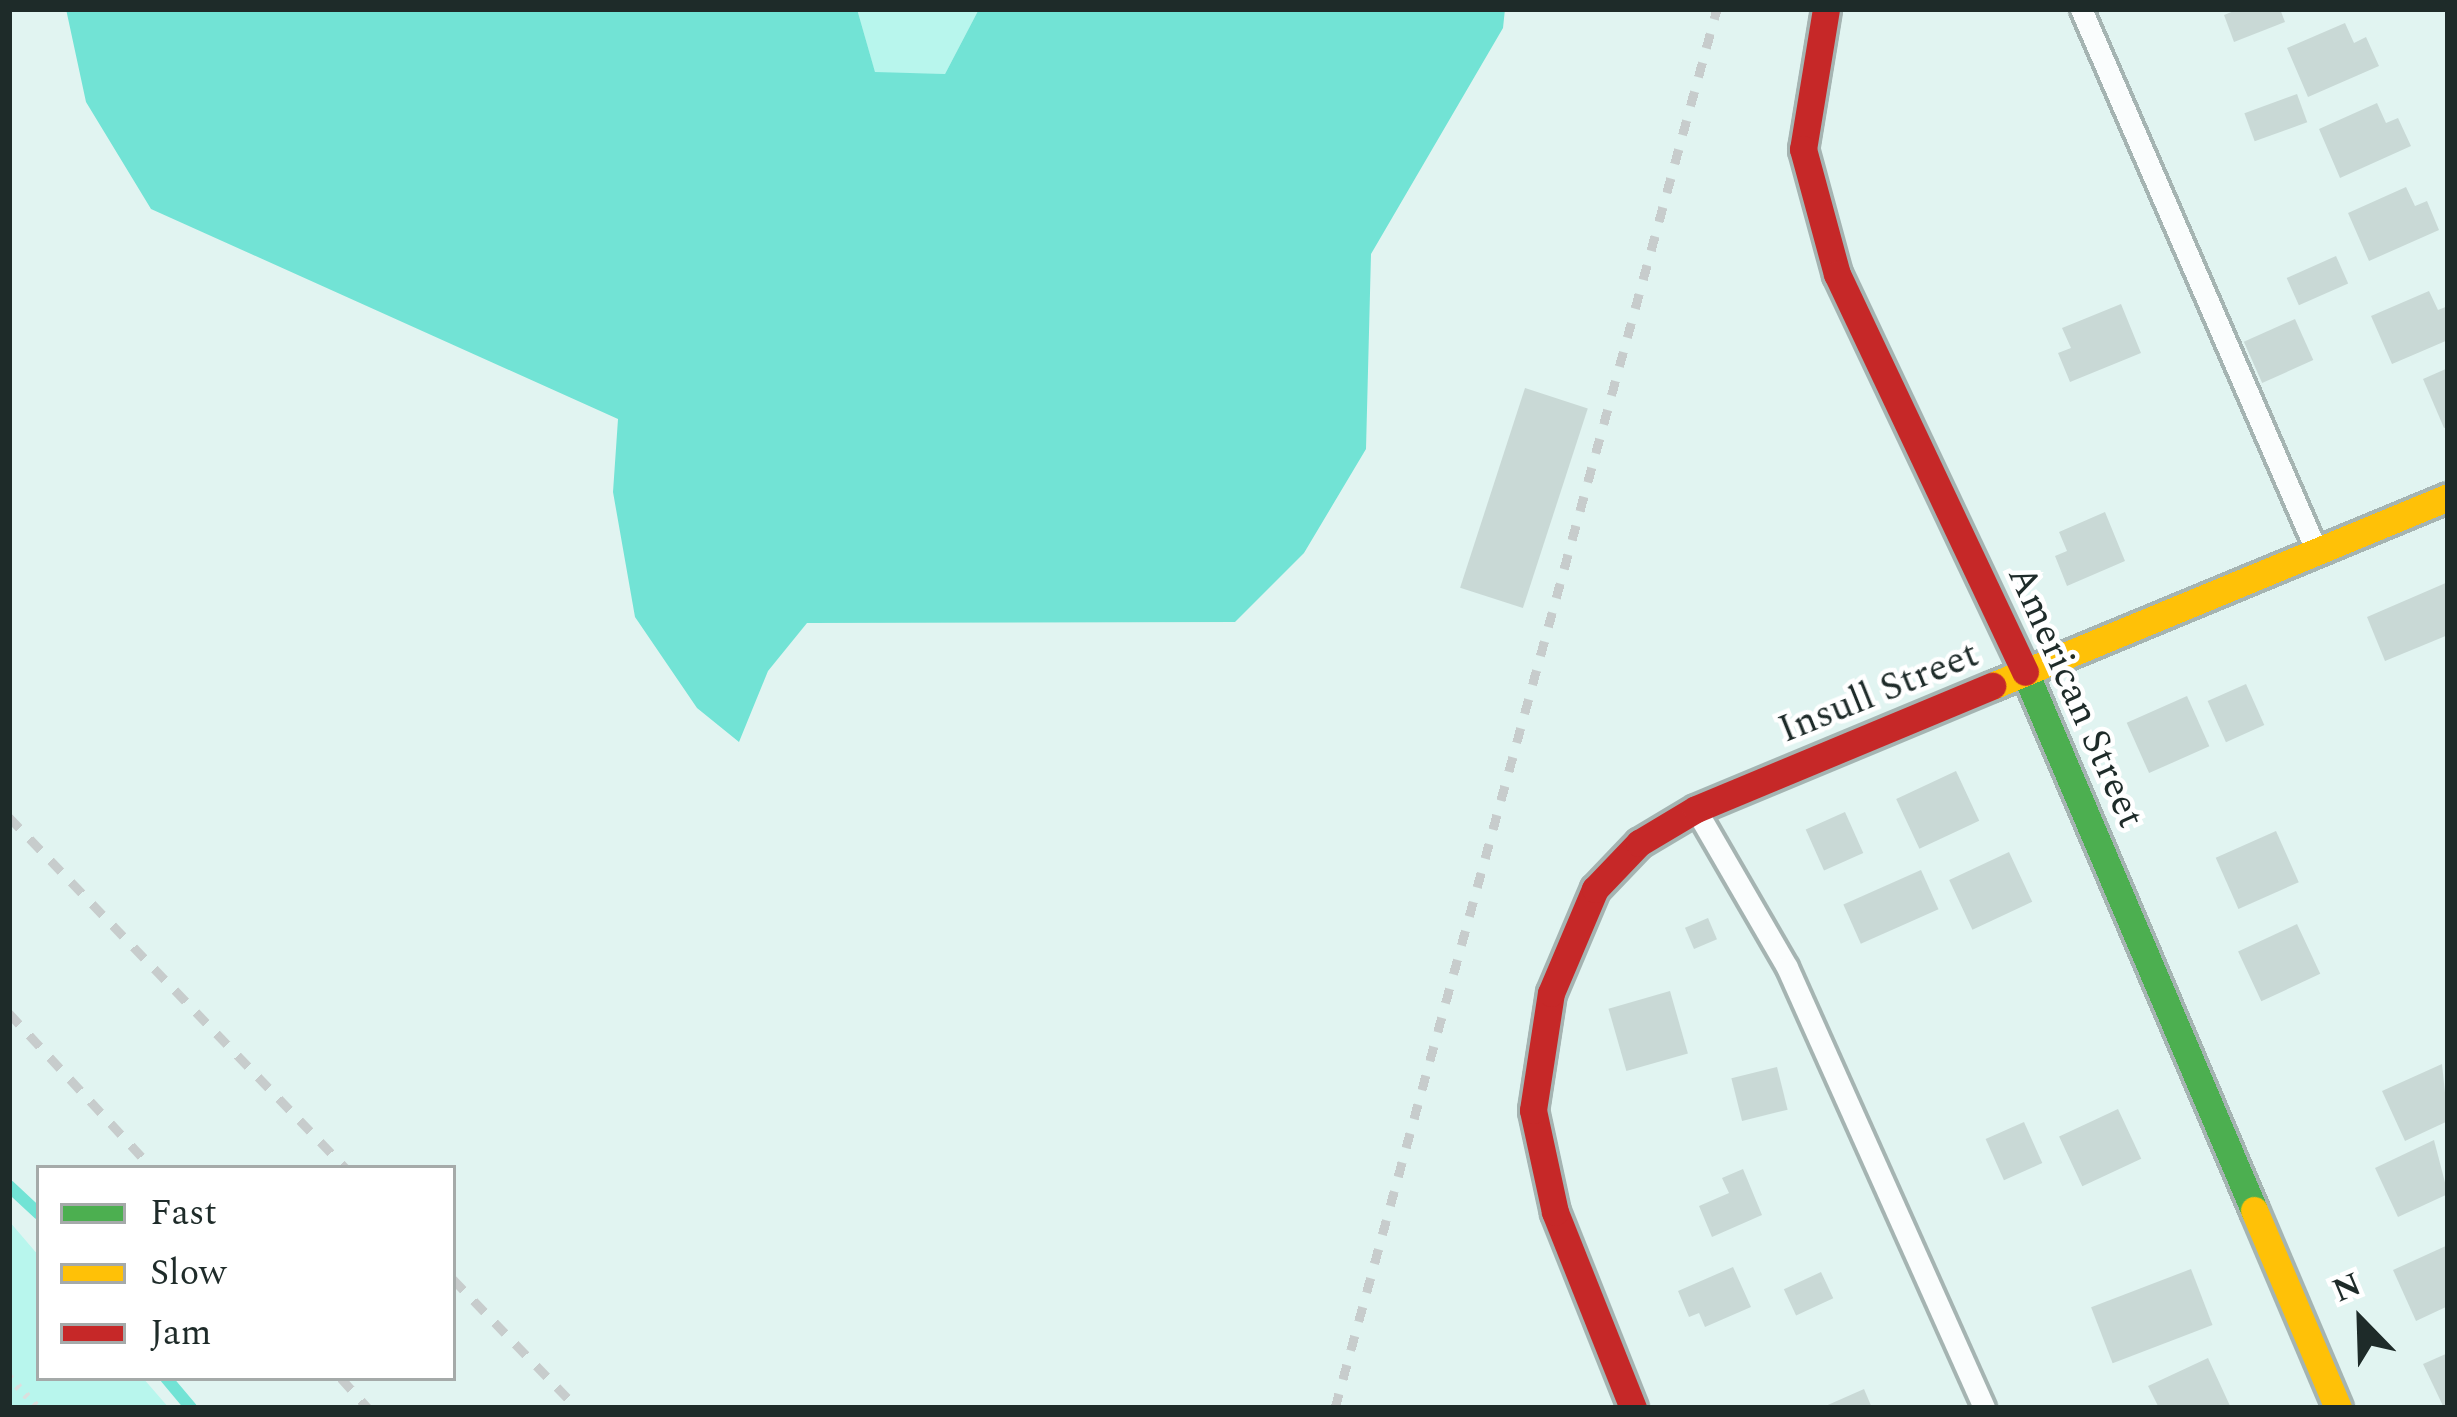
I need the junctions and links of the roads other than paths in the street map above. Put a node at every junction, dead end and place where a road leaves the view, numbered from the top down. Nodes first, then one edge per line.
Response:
1 (1826, 9) edge
2 (2081, 9) edge
3 (2448, 497) edge
4 (2317, 553) junction
5 (2027, 676) junction
6 (1696, 809) junction
7 (1633, 1408) edge
8 (1984, 1408) edge
9 (2338, 1408) edge

1 - 5 street, American Street
2 - 4 lane
3 - 4 street, Insull Street
4 - 5 street, Insull Street
5 - 6 street, Insull Street
5 - 9 street, American Street
6 - 7 street, Insull Street
6 - 8 lane

